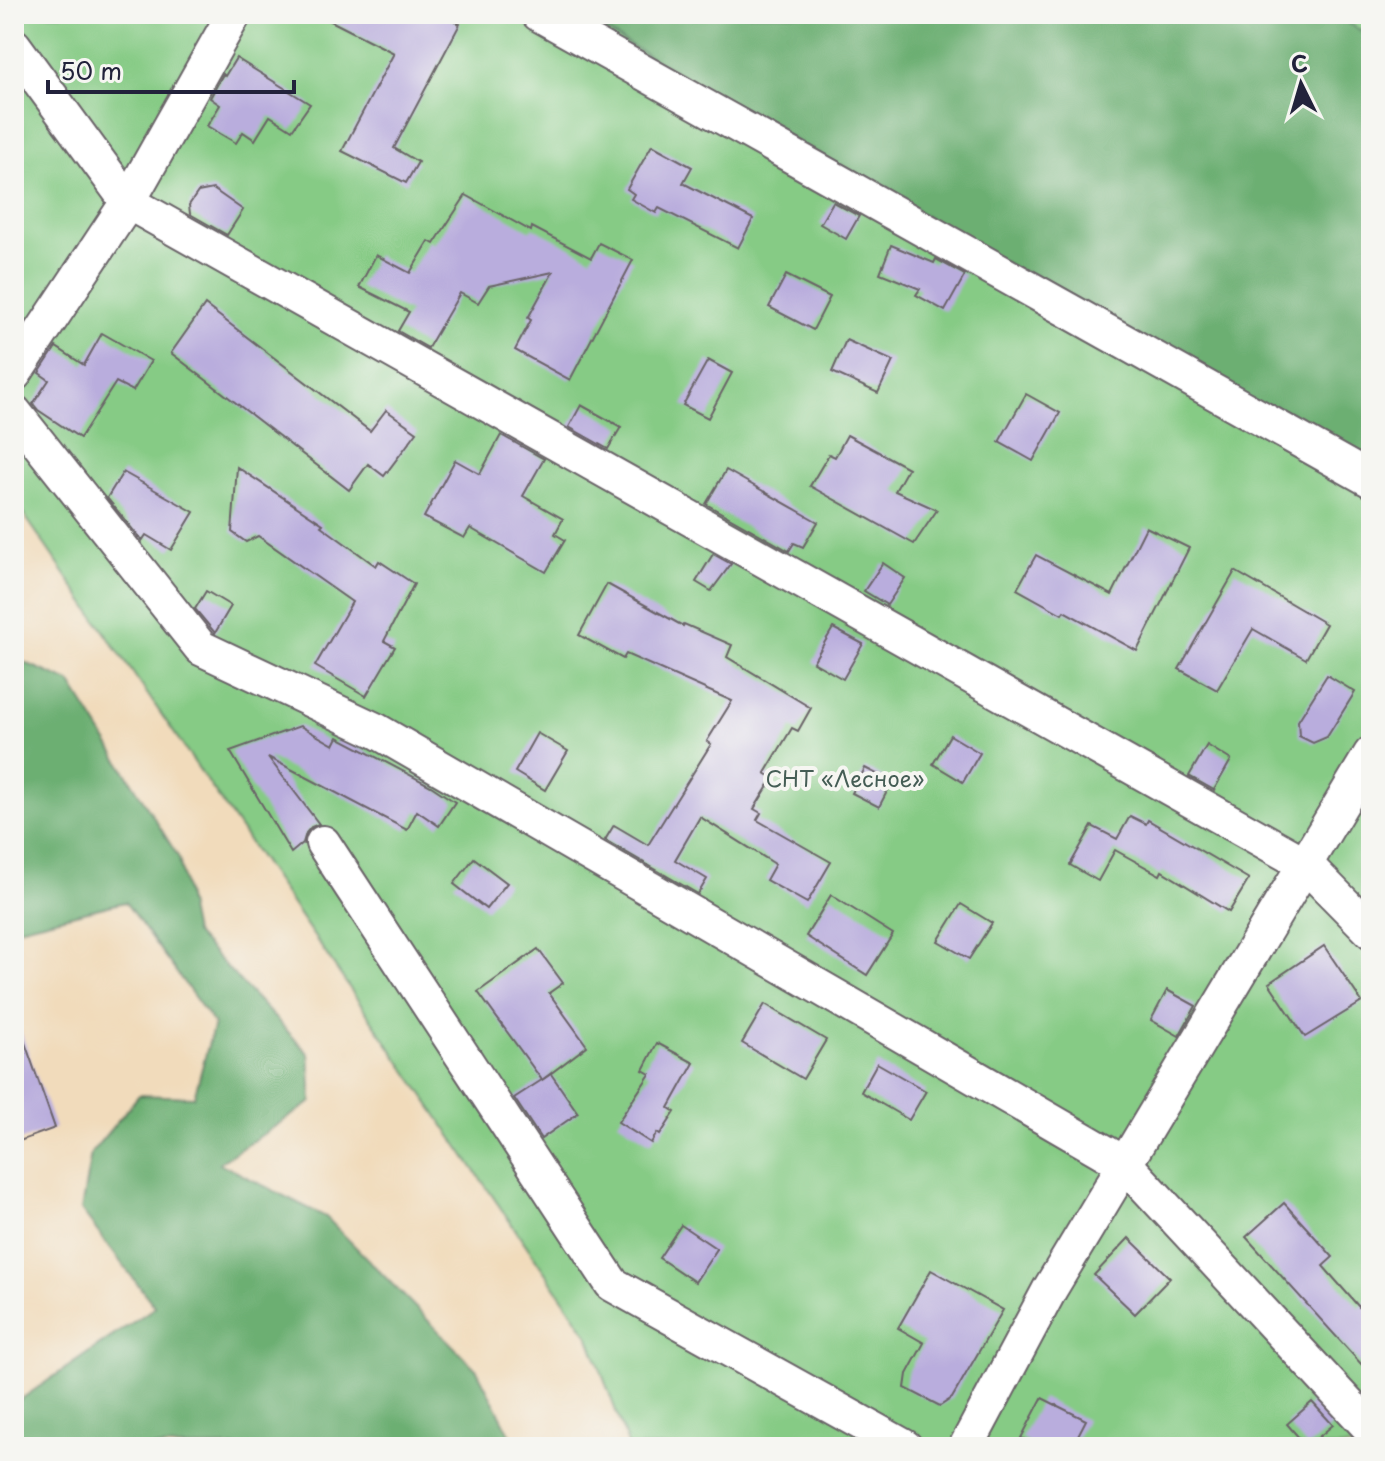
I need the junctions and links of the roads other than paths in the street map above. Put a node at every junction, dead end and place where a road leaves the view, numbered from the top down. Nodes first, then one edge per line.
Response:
1 (234, 14) edge
2 (539, 14) edge
3 (14, 46) edge
4 (128, 202) junction
5 (14, 374) edge
6 (14, 412) edge
7 (1371, 480) edge
8 (1371, 754) edge
9 (323, 843) dead end
10 (1305, 864) junction
11 (1371, 931) edge
12 (1125, 1164) junction
13 (1371, 1429) edge
14 (905, 1447) edge
15 (966, 1447) edge

1 - 4 street
2 - 7 street
3 - 4 street
4 - 5 street
4 - 10 street
6 - 12 street
8 - 10 street
9 - 14 street
10 - 11 street
10 - 12 street
12 - 13 street
12 - 15 street

